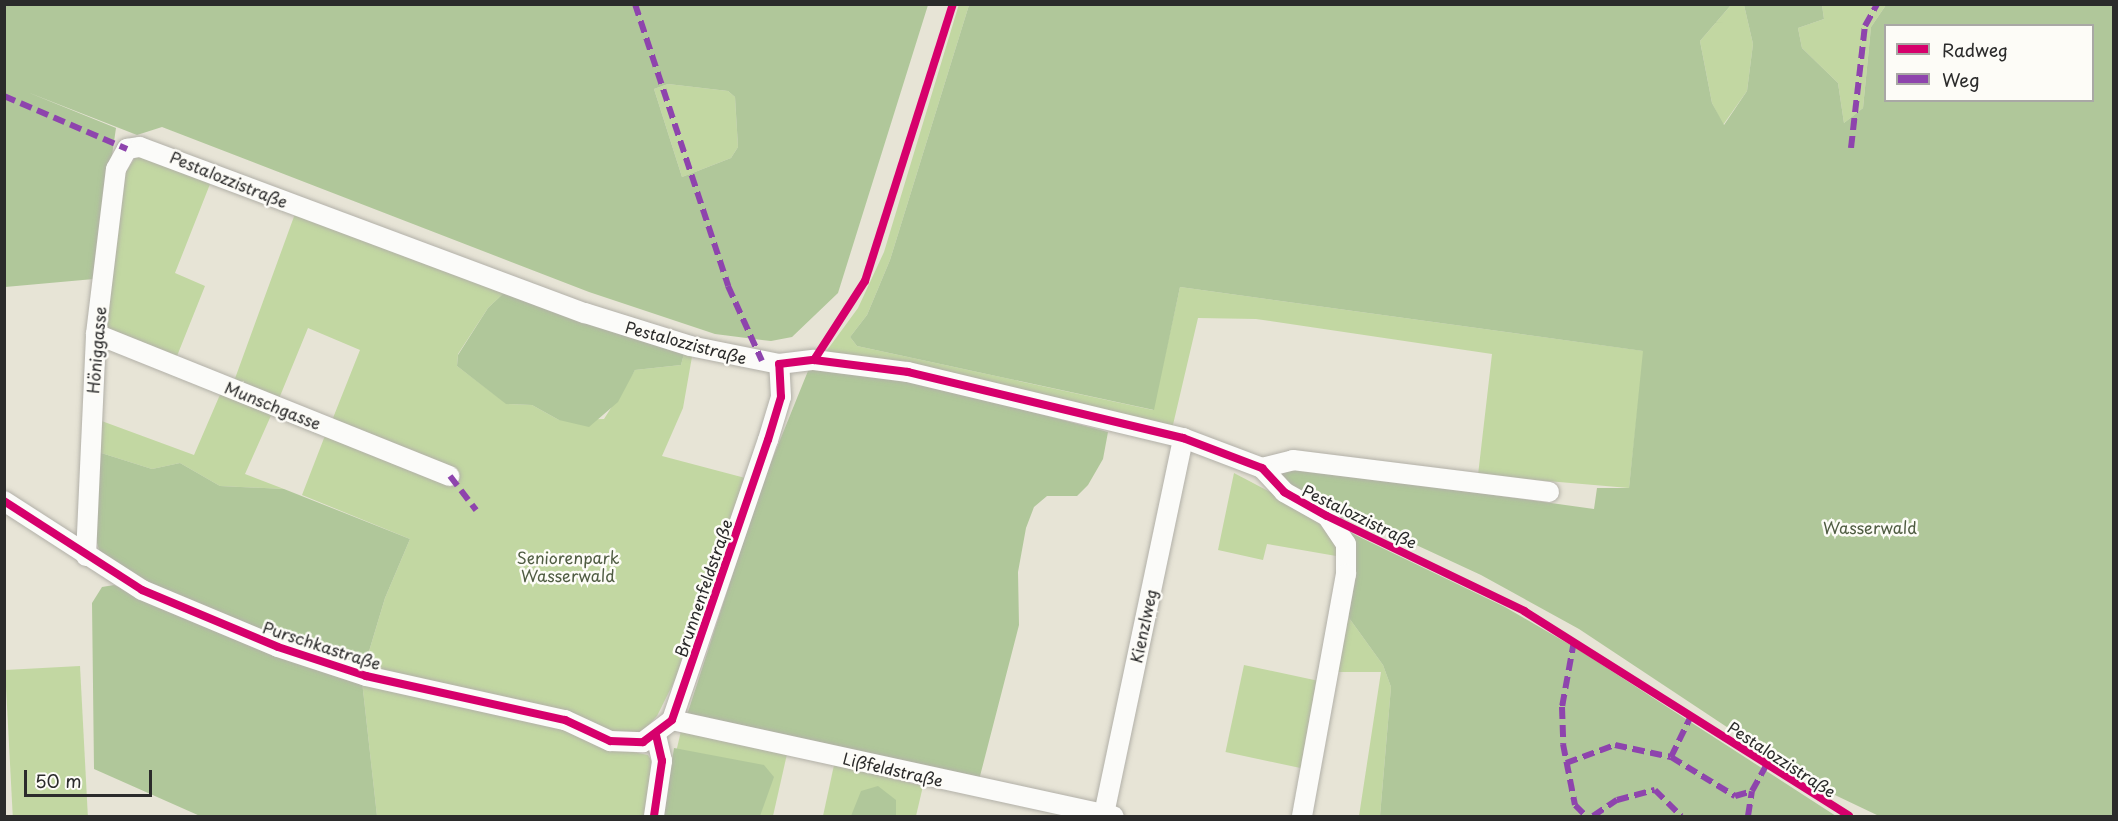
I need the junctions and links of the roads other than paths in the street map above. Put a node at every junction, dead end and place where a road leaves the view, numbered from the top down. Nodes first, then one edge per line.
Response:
1 (127, 149) joint
2 (96, 334) junction
3 (779, 364) junction
4 (1183, 438) junction
5 (1262, 468) junction
6 (450, 476) dead end
7 (1550, 492) dead end
8 (4, 501) edge
9 (86, 556) junction
10 (672, 720) junction
11 (656, 736) junction
12 (1109, 815) edge
13 (654, 816) edge
14 (1302, 816) edge

1 - 2 street, Höniggasse
1 - 3 street, Pestalozzistraße
2 - 6 street, Munschgasse
2 - 9 street, Höniggasse
3 - 4 street, Pestalozzistraße
3 - 10 street, Brunnenfeldstraße
4 - 5 street, Pestalozzistraße
4 - 12 street, Kienzlweg
5 - 7 street, Pestalozzistraße
5 - 14 street, Pestalozzistraße
8 - 9 street, Purschkastraße
9 - 11 street, Purschkastraße
10 - 11 street, Brunnenfeldstraße
10 - 12 street, Lißfeldstraße
11 - 13 street

